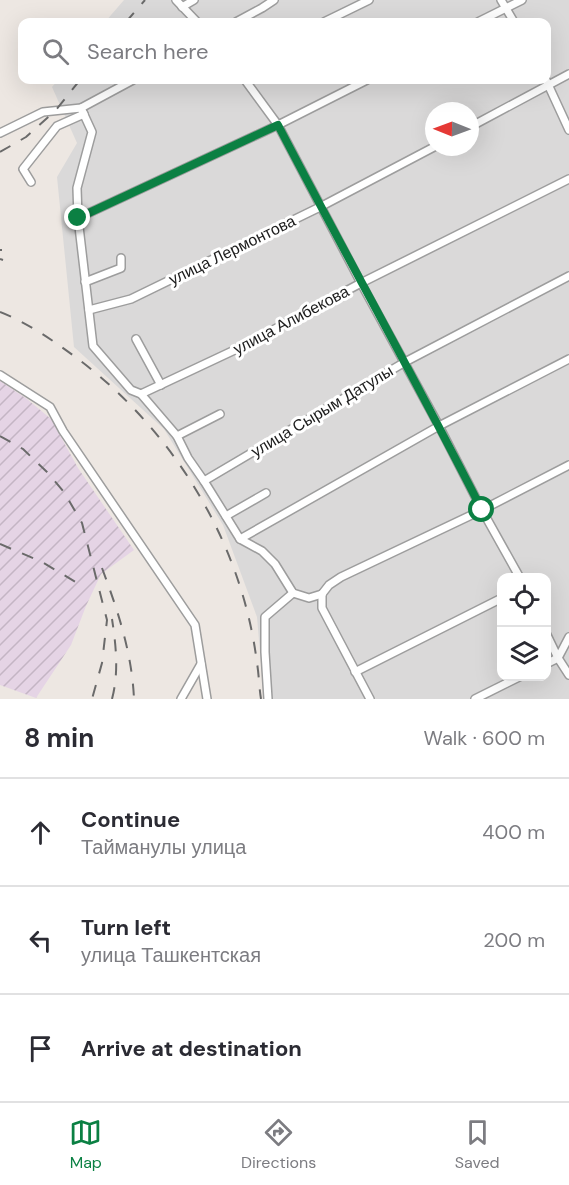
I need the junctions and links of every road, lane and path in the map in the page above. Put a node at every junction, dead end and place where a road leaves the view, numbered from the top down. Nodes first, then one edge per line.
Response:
1 (176, 0) edge
2 (194, 0) edge
3 (274, 0) edge
4 (369, 0) edge
5 (501, 0) edge
6 (522, 0) edge
7 (182, 7) junction
8 (506, 8) junction
9 (193, 18) edge
10 (243, 18) edge
11 (332, 18) edge
12 (486, 18) edge
13 (512, 18) edge
14 (569, 74) edge
15 (551, 81) edge
16 (127, 84) edge
17 (248, 84) edge
18 (359, 84) edge
19 (544, 84) edge
20 (548, 84) edge
21 (83, 111) junction
22 (479, 122) edge
23 (278, 125) junction
24 (569, 130) edge
25 (0, 133) edge
26 (425, 152) edge
27 (569, 179) edge
28 (31, 182) dead end
29 (320, 207) junction
30 (78, 218) junction
31 (121, 258) dead end
32 (569, 276) edge
33 (86, 282) junction
34 (361, 283) junction
35 (89, 310) junction
36 (136, 339) dead end
37 (569, 359) edge
38 (405, 362) junction
39 (0, 375) edge
40 (161, 385) junction
41 (141, 394) junction
42 (220, 414) dead end
43 (439, 426) junction
44 (177, 436) junction
45 (569, 465) edge
46 (204, 481) junction
47 (266, 493) dead end
48 (482, 510) junction
49 (226, 516) junction
50 (240, 539) junction
51 (517, 573) edge
52 (293, 593) junction
53 (322, 594) junction
54 (497, 600) edge
55 (569, 637) edge
56 (551, 643) edge
57 (558, 658) junction
58 (551, 662) edge
59 (201, 664) junction
60 (356, 672) junction
61 (569, 675) edge
62 (511, 681) edge
63 (181, 699) edge
64 (207, 699) edge
65 (268, 699) edge
66 (370, 699) edge
67 (475, 699) edge

1 - 7 street
2 - 7 street
3 - 10 street
4 - 11 street
5 - 8 street
6 - 8 street
7 - 9 street
8 - 12 street
8 - 13 street
14 - 15 street
16 - 21 street
17 - 23 street
18 - 23 street
19 - 22 street
20 - 24 street
21 - 25 street
21 - 28 street
21 - 30 street
23 - 29 street
23 - 30 street
26 - 29 street, улица Лермонтова
27 - 34 street, улица Алибекова
29 - 34 street
29 - 35 street, улица Лермонтова
30 - 33 street
31 - 33 street
32 - 38 street, улица Сырым Датулы
33 - 35 street
34 - 38 street
34 - 40 street, улица Алибекова
35 - 41 street
36 - 40 street
37 - 43 street
38 - 43 street
38 - 46 street, улица Сырым Датулы
39 - 59 street
40 - 41 street, улица Алибекова
41 - 44 street
42 - 44 street
43 - 48 street
43 - 50 street
44 - 46 street
45 - 48 street
46 - 49 street
47 - 49 street
48 - 51 street
48 - 53 street
49 - 50 street
50 - 52 street
52 - 53 street
52 - 65 street
53 - 60 street
54 - 60 street
55 - 57 street
56 - 57 street
57 - 58 street
57 - 61 street
59 - 63 street
59 - 64 street
60 - 66 street
62 - 67 street

